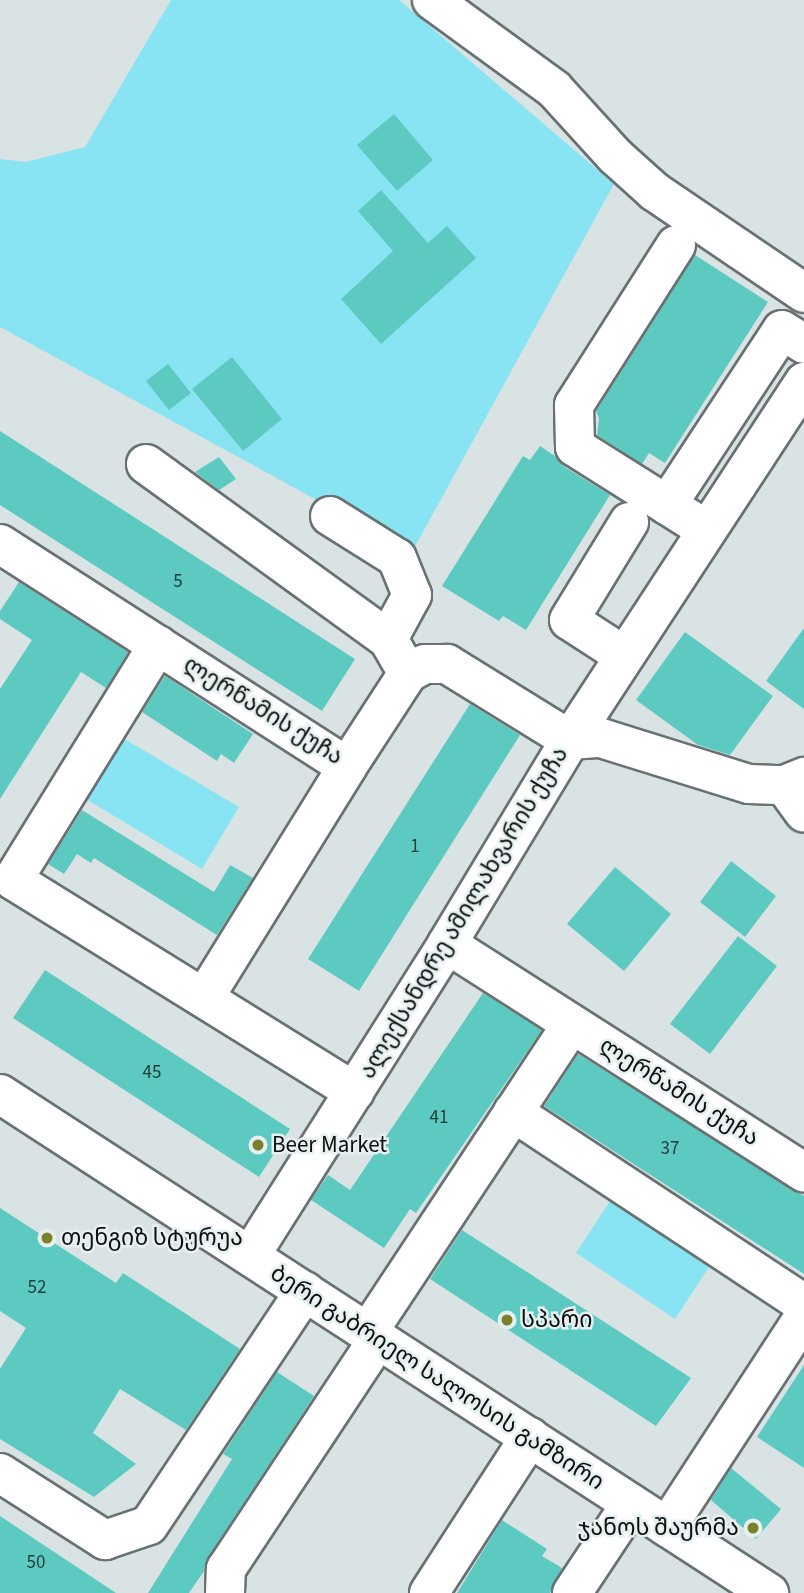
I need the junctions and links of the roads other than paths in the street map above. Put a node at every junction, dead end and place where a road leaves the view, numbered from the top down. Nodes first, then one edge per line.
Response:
1 (432, 0) edge
2 (676, 245) dead end
3 (804, 293) edge
4 (804, 344) edge
5 (804, 382) edge
6 (146, 464) dead end
7 (667, 505) junction
8 (330, 516) dead end
9 (629, 522) dead end
10 (705, 529) junction
11 (0, 544) edge
12 (388, 639) junction
13 (158, 645) junction
14 (623, 655) junction
15 (408, 673) junction
16 (570, 740) junction
17 (347, 768) junction
18 (797, 792) edge
19 (7, 890) edge
20 (447, 944) junction
21 (204, 998) junction
22 (572, 1024) junction
23 (355, 1092) junction
24 (0, 1094) edge
25 (513, 1112) junction
26 (804, 1172) edge
27 (250, 1256) junction
28 (305, 1291) junction
29 (804, 1304) edge
30 (804, 1317) edge
31 (373, 1335) junction
32 (530, 1437) junction
33 (0, 1473) edge
34 (631, 1504) junction
35 (667, 1527) junction
36 (225, 1593) edge
37 (429, 1593) edge
38 (572, 1593) edge
39 (769, 1593) edge

1 - 3 street
2 - 7 street
4 - 7 street
5 - 10 street
6 - 12 street
7 - 10 street
8 - 12 street
9 - 14 street
10 - 14 street
11 - 13 street, ლერწამის ქუჩა
12 - 15 street
13 - 17 street, ლერწამის ქუჩა
13 - 19 street
14 - 16 street
15 - 16 street
15 - 17 street, ლერწამის ქუჩა
16 - 18 street, ალექსანდრე ამილახვარის ქუჩა
16 - 20 street, ალექსანდრე ამილახვარის ქუჩა
17 - 21 street
19 - 21 street
20 - 22 street, ლერწამის ქუჩა
20 - 23 street, ალექსანდრე ამილახვარის ქუჩა
21 - 23 street
22 - 25 street
22 - 26 street, ლერწამის ქუჩა
23 - 27 street, ალექსანდრე ამილახვარის ქუჩა
24 - 27 street, ბერი გაბრიელ სალოსის გამზირი
25 - 29 street
25 - 31 street
27 - 28 street, ბერი გაბრიელ სალოსის გამზირი
28 - 31 street, ბერი გაბრიელ სალოსის გამზირი
28 - 33 street
30 - 35 street
31 - 32 street, ბერი გაბრიელ სალოსის გამზირი
31 - 36 street
32 - 34 street, ბერი გაბრიელ სალოსის გამზირი
32 - 37 street
34 - 35 street, ბერი გაბრიელ სალოსის გამზირი
34 - 38 street
35 - 39 street, ბერი გაბრიელ სალოსის გამზირი

